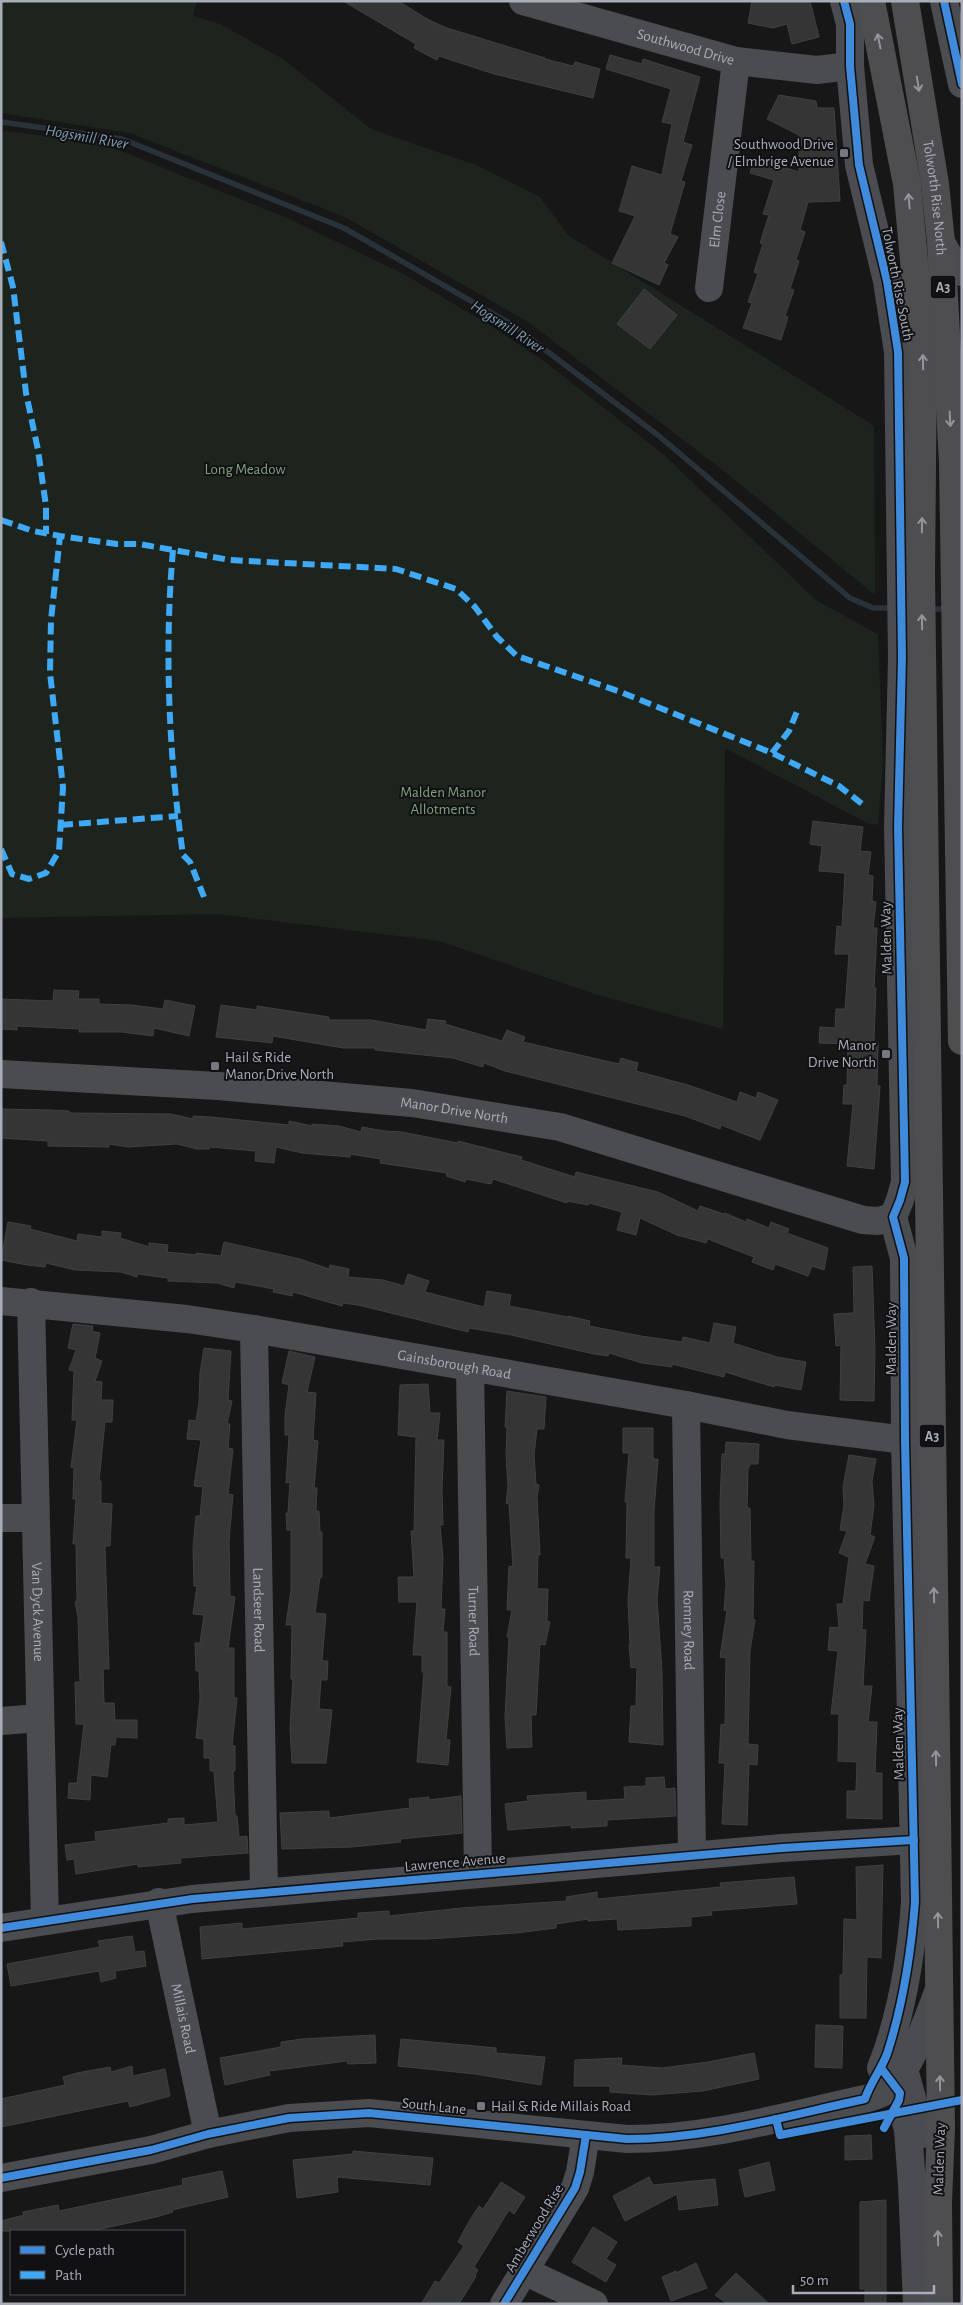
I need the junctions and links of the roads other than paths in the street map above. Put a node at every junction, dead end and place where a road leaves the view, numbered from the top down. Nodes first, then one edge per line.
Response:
1 (523, 1) edge
2 (844, 1) edge
3 (871, 1) edge
4 (905, 1) edge
5 (944, 1) edge
6 (736, 61) junction
7 (850, 66) junction
8 (962, 84) edge
9 (941, 242) junction
10 (962, 272) edge
11 (709, 288) dead end
12 (911, 574) junction
13 (912, 665) junction
14 (962, 1041) edge
15 (1, 1074) edge
16 (893, 1217) junction
17 (1, 1301) edge
18 (31, 1302) junction
19 (254, 1329) junction
20 (470, 1367) junction
21 (686, 1405) junction
22 (905, 1440) junction
23 (1, 1518) edge
24 (35, 1518) junction
25 (40, 1718) junction
26 (1, 1722) edge
27 (914, 1840) junction
28 (692, 1856) junction
29 (478, 1874) junction
30 (264, 1892) junction
31 (160, 1902) junction
32 (45, 1921) junction
33 (1, 1928) edge
34 (938, 1992) junction
35 (892, 2068) junction
36 (865, 2099) junction
37 (904, 2115) junction
38 (208, 2134) junction
39 (586, 2135) junction
40 (922, 2137) junction
41 (1, 2178) edge
42 (925, 2199) junction
43 (524, 2271) junction
44 (504, 2304) edge
45 (594, 2304) edge
46 (917, 2304) edge
47 (939, 2304) edge

1 - 6 street, Southwood Drive
2 - 7 street, Tolworth Rise South
12 -> 3 highway, Tolworth Rise South / A3
4 -> 9 highway, Tolworth Rise North / A3
5 - 8 street
6 - 7 street, Southwood Drive
6 - 11 street, Elm Close
7 - 12 street, Tolworth Rise South
9 - 10 street
9 -> 14 highway, Tolworth Rise North / A3
12 - 13 highway, Malden Way / A3
13 - 16 street, Malden Way
34 -> 13 highway, Malden Way / A3
15 - 16 street, Manor Drive North
16 - 22 street, Malden Way
17 - 18 street, Gainsborough Road
18 - 19 street, Gainsborough Road
18 - 24 street, Van Dyck Avenue
19 - 20 street, Gainsborough Road
19 - 30 street, Landseer Road
20 - 21 street, Gainsborough Road
20 - 29 street, Turner Road
21 - 22 street, Gainsborough Road
21 - 28 street, Romney Road
22 - 27 street, Malden Way
23 - 24 street
24 - 25 street, Van Dyck Avenue
25 - 26 street
25 - 32 street, Van Dyck Avenue
27 - 28 street, Lawrence Avenue
27 - 35 street, Malden Way
28 - 29 street, Lawrence Avenue
29 - 30 street, Lawrence Avenue
30 - 31 street, Lawrence Avenue
31 - 32 street, Lawrence Avenue
31 - 38 street, Millais Road
32 - 33 street, Lawrence Avenue
34 - 35 street, South Lane
42 -> 34 highway, Malden Way / A3
35 - 36 street, South Lane
35 - 40 street
36 - 37 street
36 - 39 street, South Lane
37 - 40 street
37 - 42 street, Malden Way
38 - 39 street, South Lane
38 - 41 street, South Lane
39 - 43 street, Amberwood Rise
40 - 42 street
42 - 46 street, Malden Way
47 -> 42 highway, Malden Way / A3
43 - 44 street, Amberwood Rise
43 - 45 street

